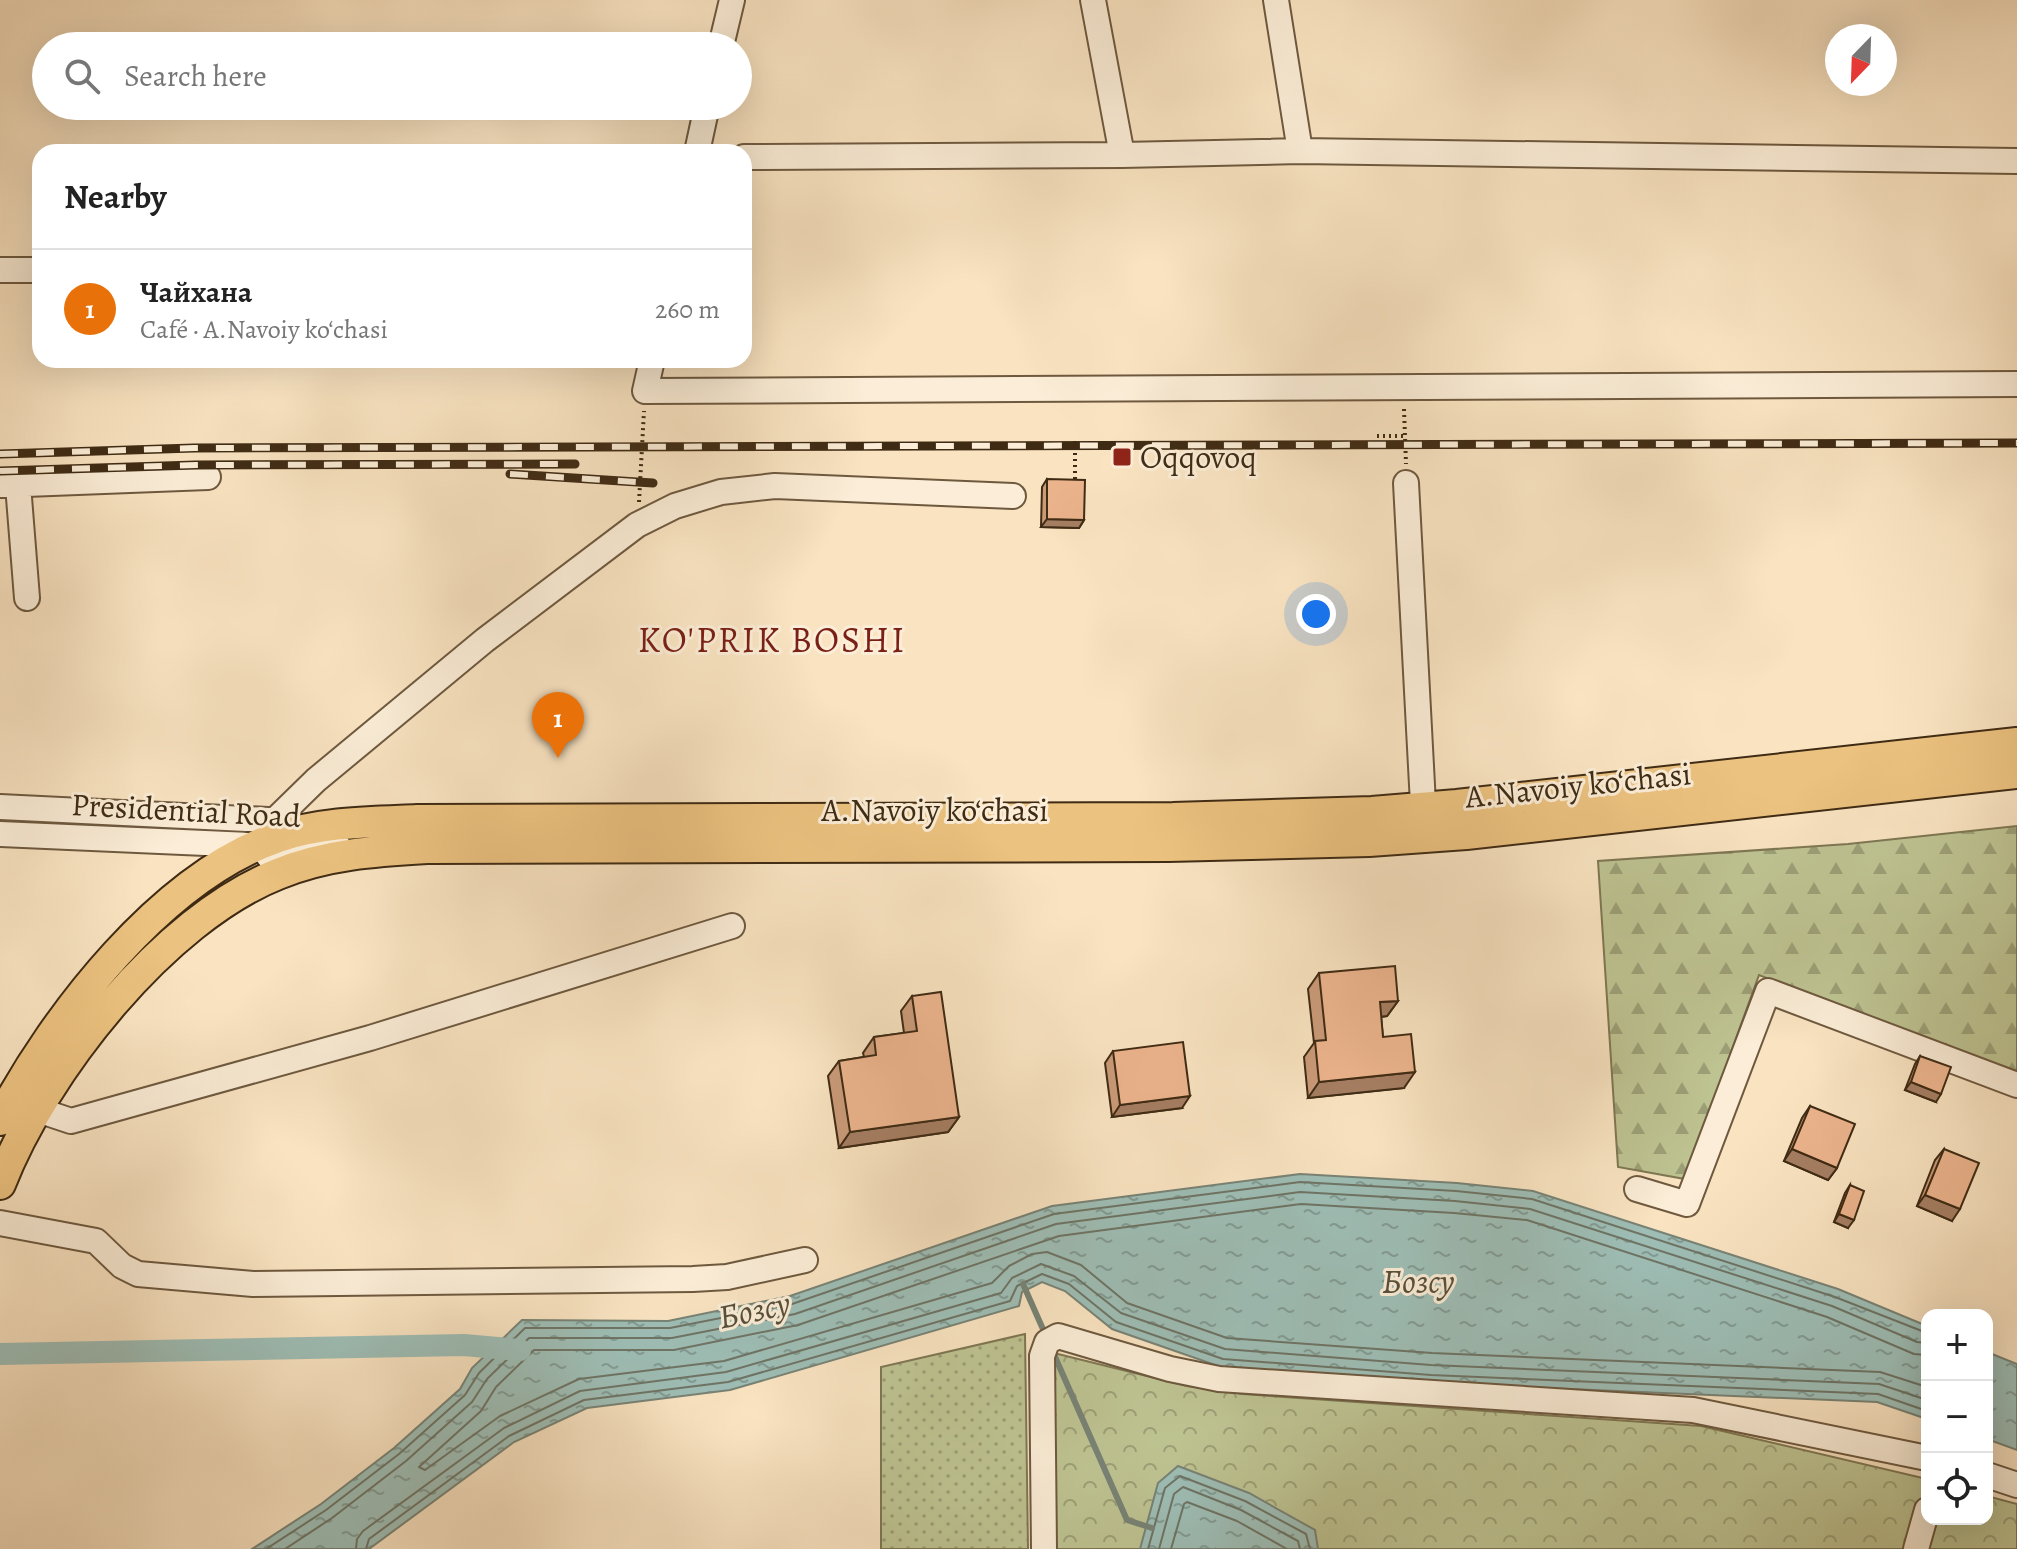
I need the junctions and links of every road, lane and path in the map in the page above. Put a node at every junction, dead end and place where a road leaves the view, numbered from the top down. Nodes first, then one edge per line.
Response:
1 (732, 0) edge
2 (1093, 0) edge
3 (1276, 0) edge
4 (724, 32) edge
5 (704, 120) edge
6 (699, 144) edge
7 (1300, 151) junction
8 (1122, 155) junction
9 (752, 157) edge
10 (2017, 161) edge
11 (0, 270) edge
12 (32, 270) edge
13 (650, 368) edge
14 (2017, 384) edge
15 (1403, 387) junction
16 (645, 391) junction
17 (1377, 436) dead end
18 (1405, 436) junction
19 (1075, 441) dead end
20 (208, 477) dead end
21 (1406, 483) joint
22 (1060, 484) edge
23 (9, 485) edge
24 (1013, 496) dead end
25 (637, 525) junction
26 (27, 598) dead end
27 (2017, 743) edge
28 (1968, 749) junction
29 (2017, 773) edge
30 (1972, 779) junction
31 (1457, 805) junction
32 (0, 807) edge
33 (1424, 823) junction
34 (1370, 827) junction
35 (267, 832) junction
36 (0, 834) edge
37 (1466, 834) junction
38 (370, 851) junction
39 (281, 872) junction
40 (732, 926) dead end
41 (2017, 1085) edge
42 (38, 1110) junction
43 (0, 1120) edge
44 (0, 1184) edge
45 (1637, 1189) dead end
46 (0, 1223) edge
47 (805, 1260) dead end
48 (1921, 1457) edge
49 (1993, 1477) edge
50 (2017, 1485) edge
51 (1923, 1525) edge
52 (1044, 1549) edge
53 (1916, 1549) edge

1 - 4 street
2 - 8 street
3 - 7 street
5 - 6 street
7 - 8 street
7 - 10 street
8 - 9 street
11 - 12 street
13 - 16 street
14 - 15 street
15 - 16 street
15 - 18 path
16 - 25 path
17 - 18 path
18 - 21 path
19 - 22 path
20 - 23 street
21 - 33 street
23 - 26 street
24 - 25 street
25 - 35 street
27 - 28 main road
28 - 30 main road
28 - 31 main road
29 - 30 main road, A.Navoiy ko‘chasi
30 - 37 main road, A.Navoiy ko‘chasi
31 - 33 main road
31 - 37 main road
32 - 35 street, Presidential Road
33 - 34 main road
33 - 37 main road, A.Navoiy ko‘chasi
34 - 35 main road
34 - 38 main road, A.Navoiy ko‘chasi
35 - 36 street, Presidential Road
35 - 38 street, Presidential Road
35 - 39 street
35 - 43 main road
38 - 39 main road, A.Navoiy ko‘chasi
39 - 42 main road, A.Navoiy ko‘chasi
40 - 42 street
41 - 45 street
42 - 44 main road, A.Navoiy ko‘chasi
46 - 47 street
48 - 52 street
49 - 50 street
51 - 53 street

